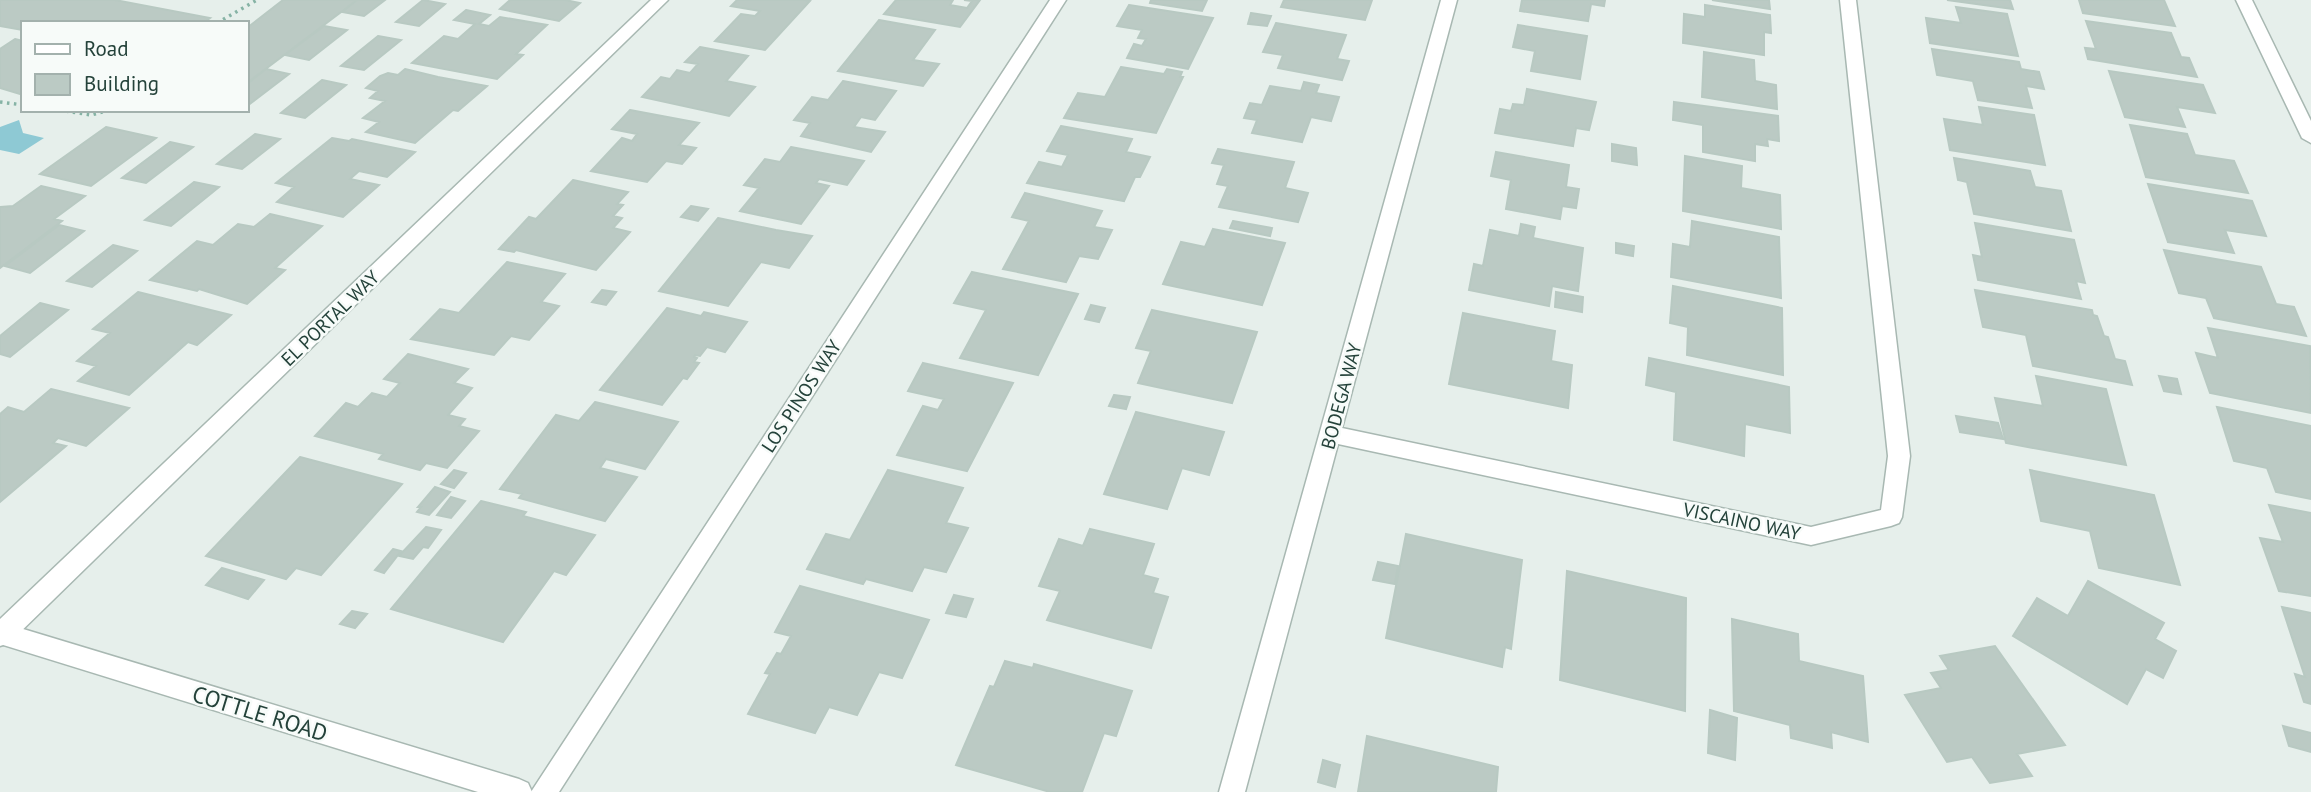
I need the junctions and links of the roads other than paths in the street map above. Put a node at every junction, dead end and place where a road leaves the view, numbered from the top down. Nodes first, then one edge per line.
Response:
1 (660, 0) edge
2 (1058, 0) edge
3 (1449, 0) edge
4 (1848, 0) edge
5 (2244, 0) edge
6 (2311, 138) edge
7 (1331, 434) junction
8 (1, 634) edge
9 (519, 792) edge
10 (544, 792) edge
11 (1233, 792) edge

1 - 8 street, EL PORTAL WAY
2 - 10 street, LOS PINOS WAY
3 - 7 street, BODEGA WAY
4 - 7 street, VISCAINO WAY
5 - 6 street
7 - 11 street, BODEGA WAY
8 - 9 street, COTTLE ROAD

